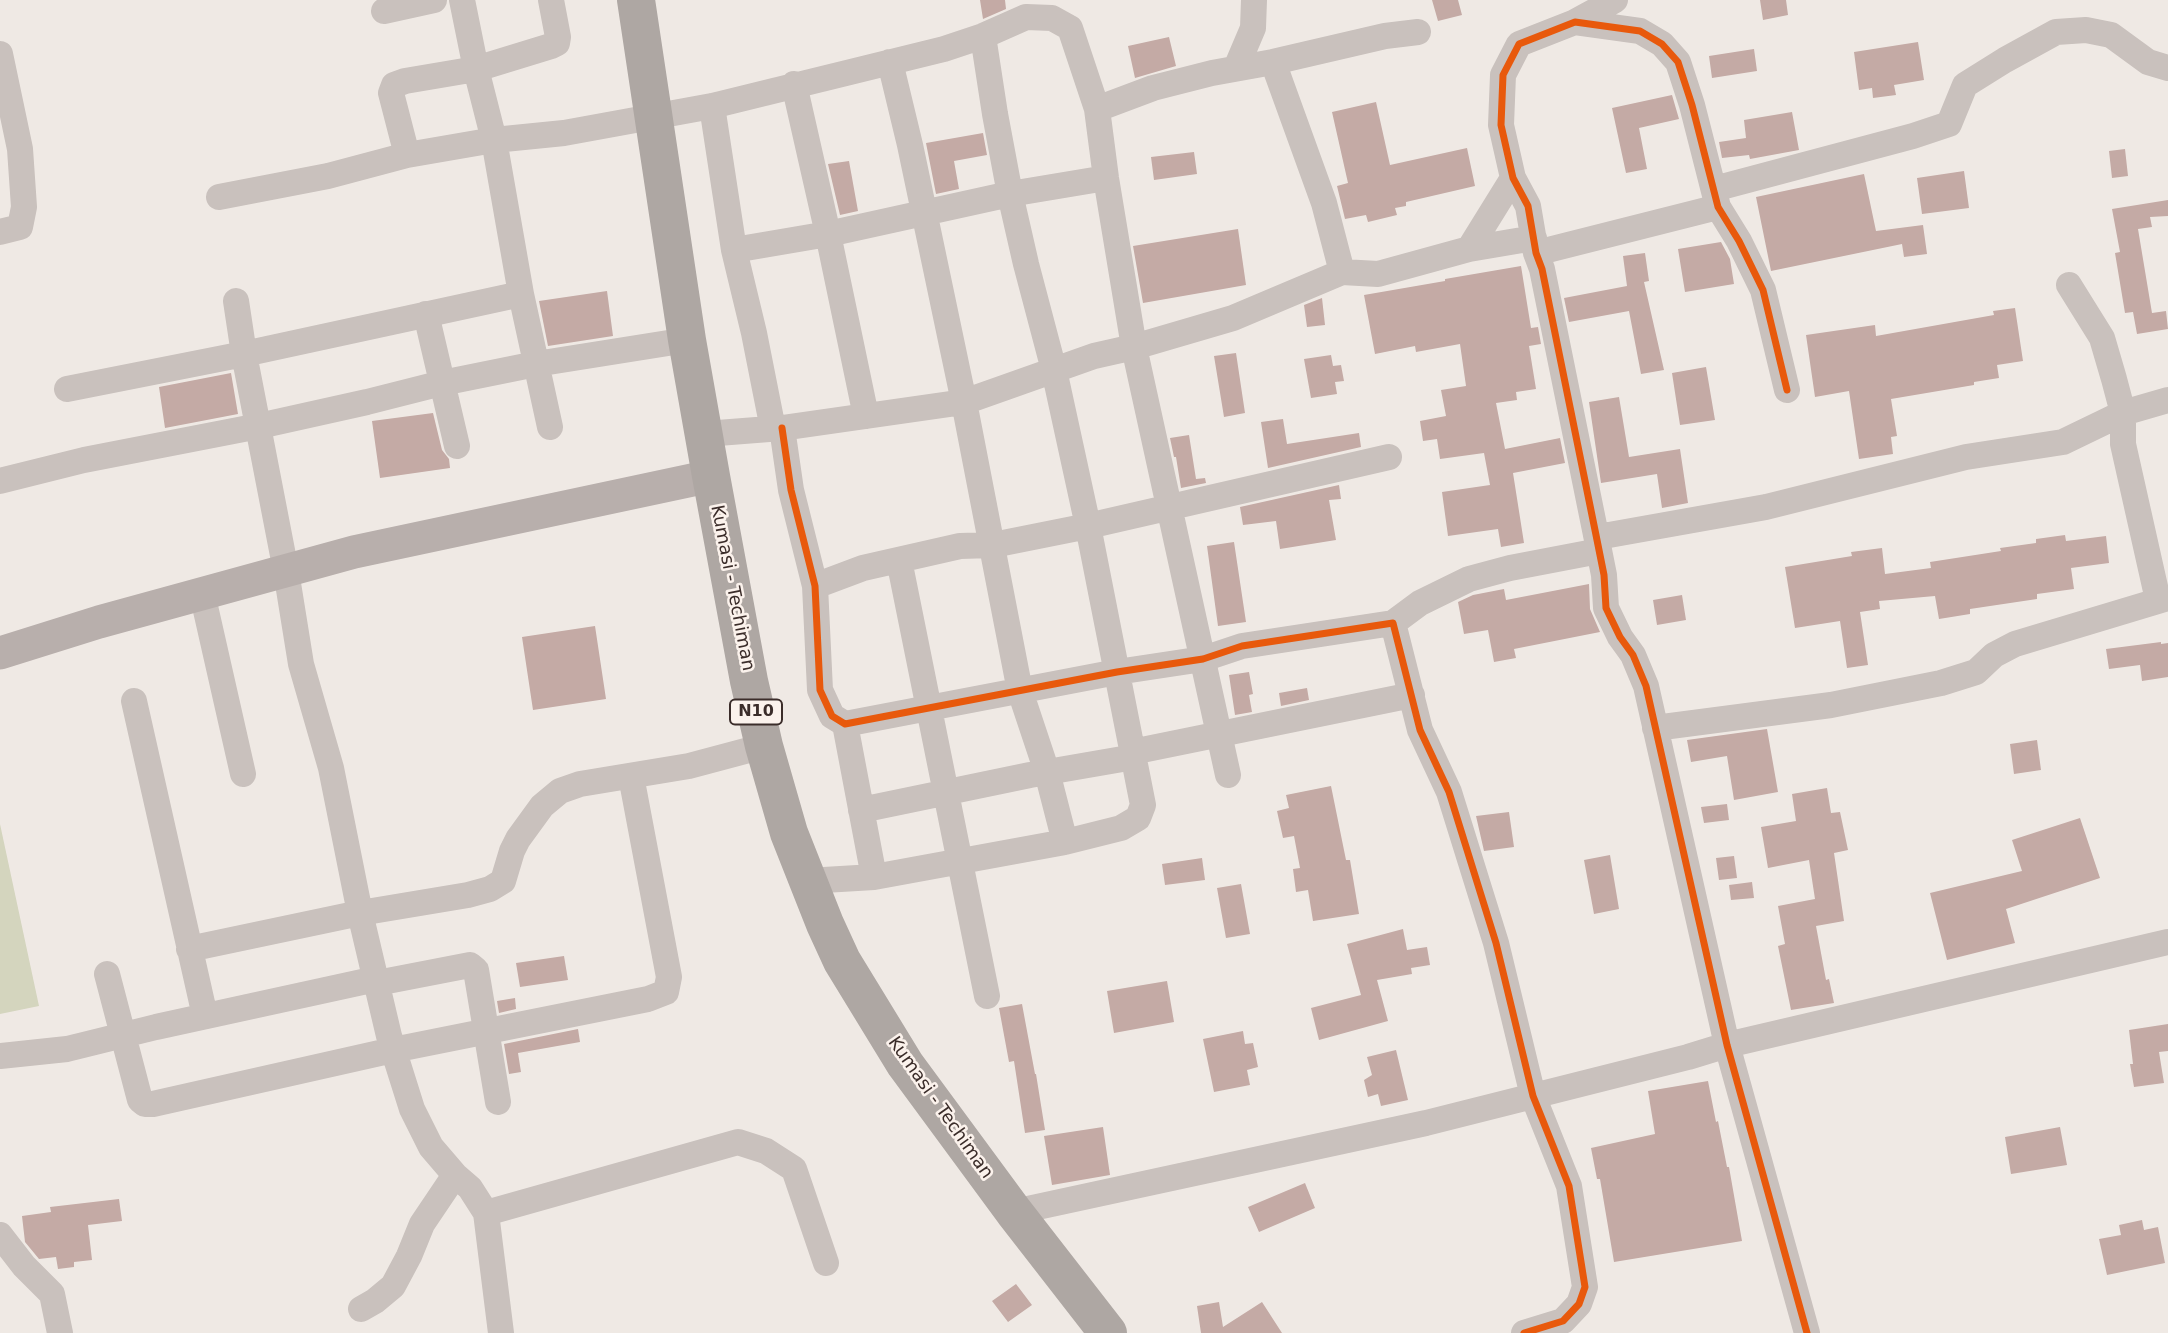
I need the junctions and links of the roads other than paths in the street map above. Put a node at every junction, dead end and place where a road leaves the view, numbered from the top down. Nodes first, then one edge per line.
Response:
1 (434, 0) edge
2 (462, 0) edge
3 (551, 0) edge
4 (636, 0) edge
5 (1254, 0) edge
6 (1615, 0) edge
7 (384, 11) dead end
8 (1575, 22) junction
9 (1418, 32) dead end
10 (983, 36) junction
11 (0, 54) edge
12 (890, 62) junction
13 (1273, 62) junction
14 (1236, 68) junction
15 (2168, 68) edge
16 (475, 69) junction
17 (794, 84) junction
18 (712, 106) junction
19 (1097, 108) junction
20 (653, 117) junction
21 (494, 140) junction
22 (407, 155) junction
23 (1106, 178) junction
24 (1513, 178) junction
25 (1010, 194) junction
26 (219, 197) dead end
27 (1716, 197) junction
28 (924, 213) junction
29 (0, 232) edge
30 (828, 234) junction
31 (1535, 245) junction
32 (1469, 249) junction
33 (734, 250) junction
34 (1342, 272) junction
35 (2069, 285) dead end
36 (521, 294) junction
37 (236, 301) dead end
38 (426, 314) junction
39 (688, 340) junction
40 (1134, 347) junction
41 (244, 354) junction
42 (536, 365) junction
43 (1054, 370) junction
44 (442, 383) junction
45 (67, 390) dead end
46 (1787, 390) dead end
47 (2168, 400) edge
48 (964, 402) junction
49 (2123, 413) junction
50 (866, 416) junction
51 (259, 426) junction
52 (550, 427) dead end
53 (777, 428) junction
54 (705, 434) junction
55 (457, 446) dead end
56 (1389, 457) dead end
57 (711, 477) junction
58 (0, 481) edge
59 (1170, 506) junction
60 (1088, 526) junction
61 (1598, 543) junction
62 (993, 545) junction
63 (899, 560) junction
64 (286, 570) junction
65 (815, 586) junction
66 (202, 593) junction
67 (2163, 599) edge
68 (1393, 623) junction
69 (0, 653) edge
70 (1203, 659) junction
71 (1116, 672) junction
72 (1020, 691) junction
73 (1412, 695) junction
74 (134, 701) dead end
75 (929, 708) junction
76 (845, 724) junction
77 (1655, 728) junction
78 (1219, 733) junction
79 (764, 746) junction
80 (1133, 754) junction
81 (1047, 772) junction
82 (243, 774) dead end
83 (1228, 775) dead end
84 (631, 776) junction
85 (947, 793) junction
86 (861, 810) junction
87 (1065, 842) junction
88 (961, 860) junction
89 (874, 877) junction
90 (807, 881) junction
91 (360, 913) junction
92 (2168, 942) edge
93 (189, 949) junction
94 (107, 974) dead end
95 (376, 981) junction
96 (987, 996) dead end
97 (205, 1016) junction
98 (485, 1031) junction
99 (124, 1035) junction
100 (1727, 1045) junction
101 (393, 1050) junction
102 (0, 1056) edge
103 (1534, 1096) junction
104 (498, 1102) dead end
105 (455, 1175) junction
106 (1014, 1212) junction
107 (486, 1213) junction
108 (0, 1236) edge
109 (826, 1263) dead end
110 (361, 1309) dead end
111 (60, 1333) edge
112 (501, 1333) edge
113 (1108, 1333) edge
114 (1524, 1333) edge
115 (1807, 1333) edge

1 - 7 street
2 - 16 street
3 - 16 street
4 - 20 highway, Kumasi - Techiman / N10
5 - 14 street
6 - 8 street
8 - 24 street
8 - 27 street
9 - 13 street
10 - 12 street
10 - 19 street
10 - 25 street
11 - 29 street
12 - 17 street
12 - 28 street
13 - 14 street
13 - 34 street
14 - 19 street
15 - 27 street
16 - 21 street
16 - 22 street
17 - 18 street
17 - 30 street
18 - 20 street
18 - 33 street
19 - 23 street
20 - 21 street
20 - 39 highway, Kumasi - Techiman / N10
21 - 22 street
21 - 36 street
22 - 26 street
23 - 25 street
23 - 40 street
24 - 31 street
24 - 32 street
25 - 28 street
25 - 43 street
27 - 31 street
27 - 46 street
28 - 30 street
28 - 48 street
30 - 33 street
30 - 50 street
31 - 32 street
31 - 61 street
32 - 34 street
33 - 53 street
34 - 40 street
35 - 49 street
36 - 38 street
36 - 42 street
37 - 41 street
38 - 41 street
38 - 44 street
39 - 42 street
39 - 54 highway, Kumasi - Techiman / N10
40 - 43 street
40 - 59 street
41 - 45 street
41 - 51 street
42 - 44 street
42 - 52 street
43 - 48 street
43 - 60 street
44 - 51 street
44 - 55 street
47 - 49 street
48 - 50 street
48 - 62 street
49 - 61 street
49 - 67 street
50 - 53 street
51 - 58 street
51 - 64 street
53 - 54 street
53 - 65 street
54 - 57 highway, Kumasi - Techiman / N10
56 - 59 street
57 - 64 main road
57 - 79 highway, Kumasi - Techiman / N10
59 - 60 street
59 - 70 street
60 - 62 street
60 - 71 street
61 - 68 street
61 - 77 street
62 - 63 street
62 - 72 street
63 - 65 street
63 - 75 street
64 - 66 main road
64 - 91 street
65 - 76 street
66 - 69 main road
66 - 82 street
67 - 77 street
68 - 70 street
68 - 73 street
70 - 71 street
70 - 78 street
71 - 72 street
71 - 80 street
72 - 75 street
72 - 81 street
73 - 78 street
73 - 103 street
74 - 93 street
75 - 76 street
75 - 85 street
76 - 86 street
77 - 100 street
78 - 80 street
78 - 83 street
79 - 84 street
79 - 90 highway, Kumasi - Techiman / N10
80 - 81 street
80 - 87 street
81 - 85 street
81 - 87 street
84 - 91 street
84 - 98 street
85 - 86 street
85 - 88 street
86 - 89 street
87 - 88 street
88 - 89 street
88 - 96 street
89 - 90 street
90 - 106 highway, Kumasi - Techiman / N10
91 - 93 street
91 - 95 street
92 - 100 street
93 - 97 street
94 - 99 street
95 - 97 street
95 - 98 street
95 - 101 street
97 - 99 street
98 - 101 street
98 - 104 street
99 - 101 street
99 - 102 street
100 - 103 street
100 - 115 street
101 - 105 street
103 - 106 street
103 - 114 street
105 - 107 street
105 - 110 street
106 - 113 highway, Kumasi - Techiman / N10
107 - 109 street
107 - 112 street
108 - 111 street

